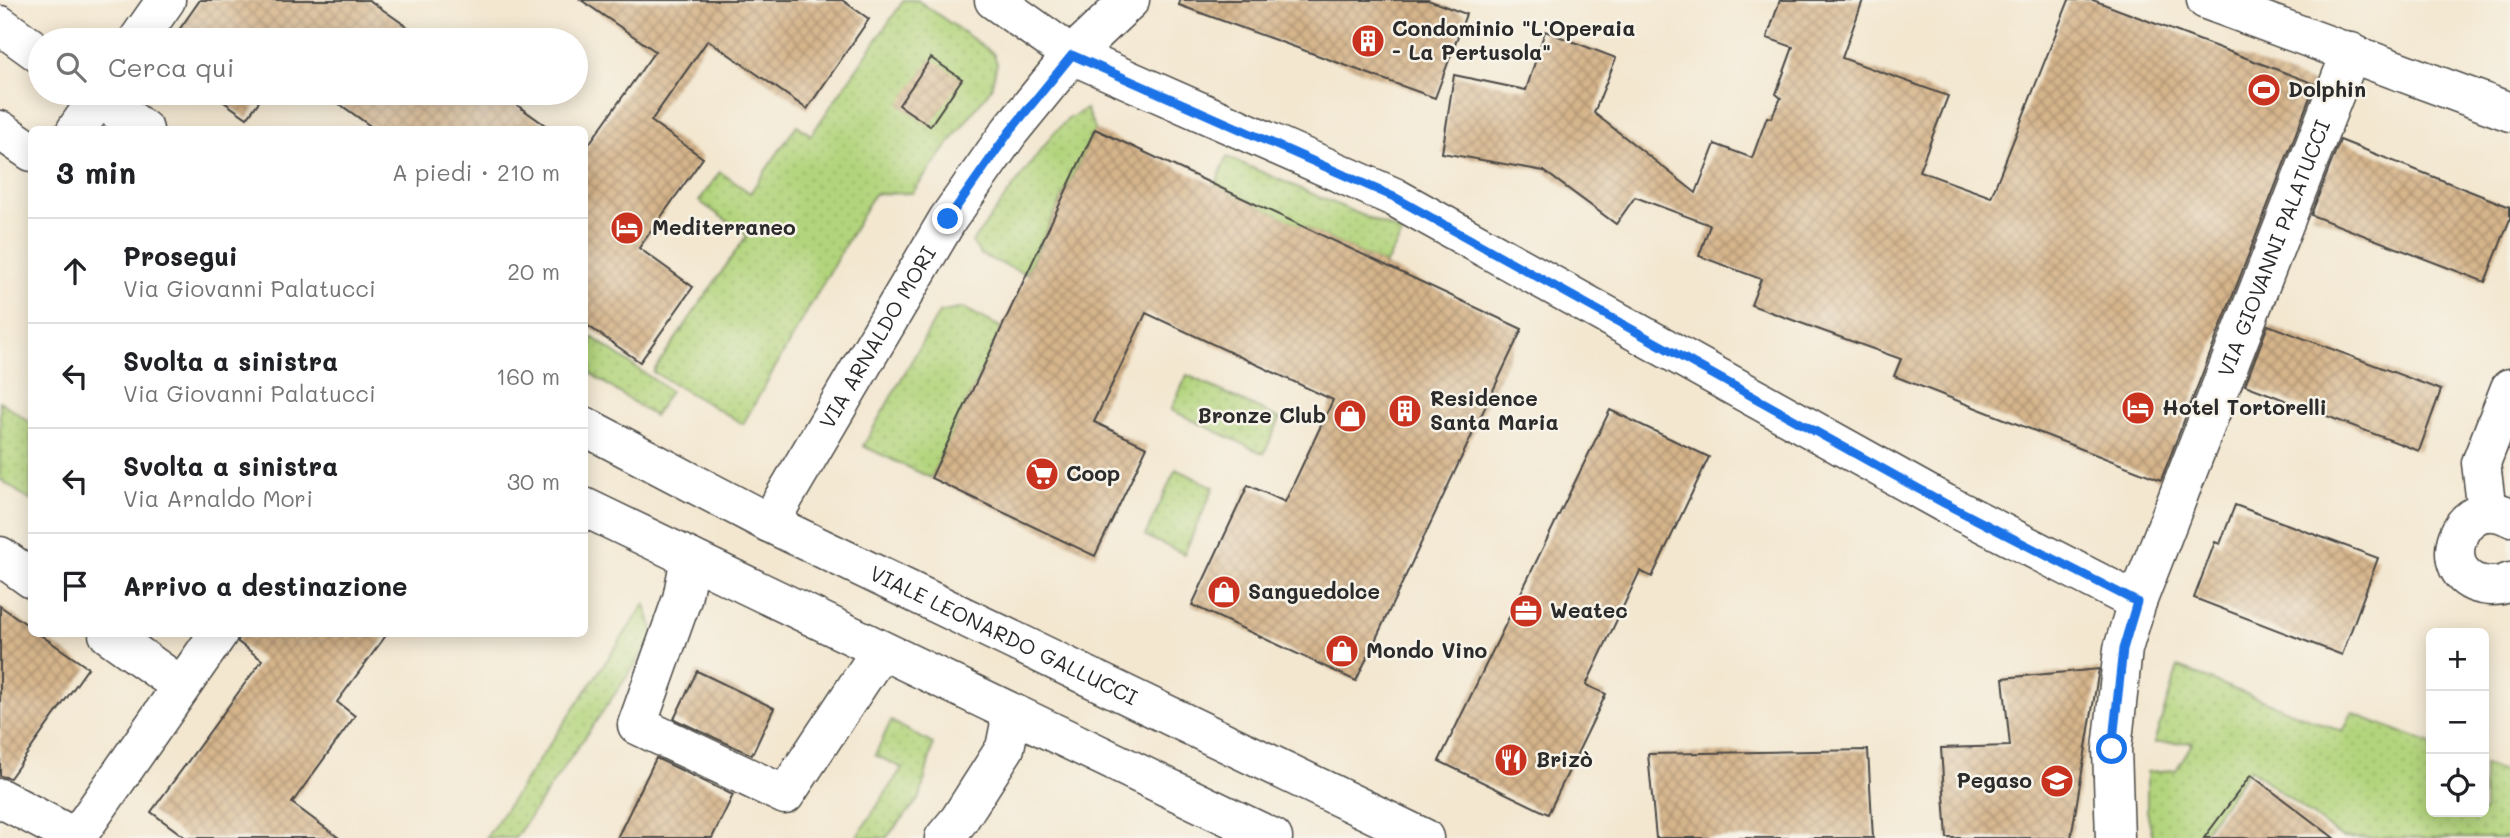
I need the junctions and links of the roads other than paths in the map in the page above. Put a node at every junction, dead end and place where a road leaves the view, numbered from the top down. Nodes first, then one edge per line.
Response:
1 (166, 0) edge
2 (994, 0) edge
3 (1130, 0) edge
4 (2206, 0) edge
5 (0, 25) edge
6 (146, 28) edge
7 (28, 45) edge
8 (2351, 52) junction
9 (1072, 55) junction
10 (91, 105) edge
11 (112, 105) edge
12 (2510, 112) edge
13 (78, 126) edge
14 (139, 126) edge
15 (0, 130) edge
16 (28, 149) edge
17 (2510, 388) edge
18 (588, 428) edge
19 (588, 509) edge
20 (2498, 515) edge
21 (769, 523) junction
22 (0, 556) edge
23 (690, 558) junction
24 (28, 576) edge
25 (2510, 582) edge
26 (2137, 602) junction
27 (112, 637) edge
28 (216, 637) edge
29 (881, 650) junction
30 (181, 686) junction
31 (1012, 713) junction
32 (0, 798) edge
33 (76, 838) edge
34 (944, 838) edge
35 (1273, 838) edge
36 (1424, 838) edge
37 (2115, 838) edge

1 - 6 street
2 - 9 street
3 - 9 street, VIA ARNALDO MORI
4 - 8 street
5 - 7 street
8 - 12 street
8 - 26 street, VIA GIOVANNI PALATUCCI
9 - 21 street, VIA ARNALDO MORI
9 - 26 street
10 - 13 street
11 - 14 street
15 - 16 street
17 - 20 street
18 - 21 street, VIALE LEONARDO GALLUCCI
19 - 23 street
20 - 25 street
21 - 36 street, VIALE LEONARDO GALLUCCI
22 - 24 street
23 - 29 street
23 - 29 street
26 - 37 street, VIA GIOVANNI PALATUCCI
27 - 30 street
28 - 30 street
29 - 31 street
30 - 33 street
31 - 34 street
31 - 35 street
32 - 33 street

